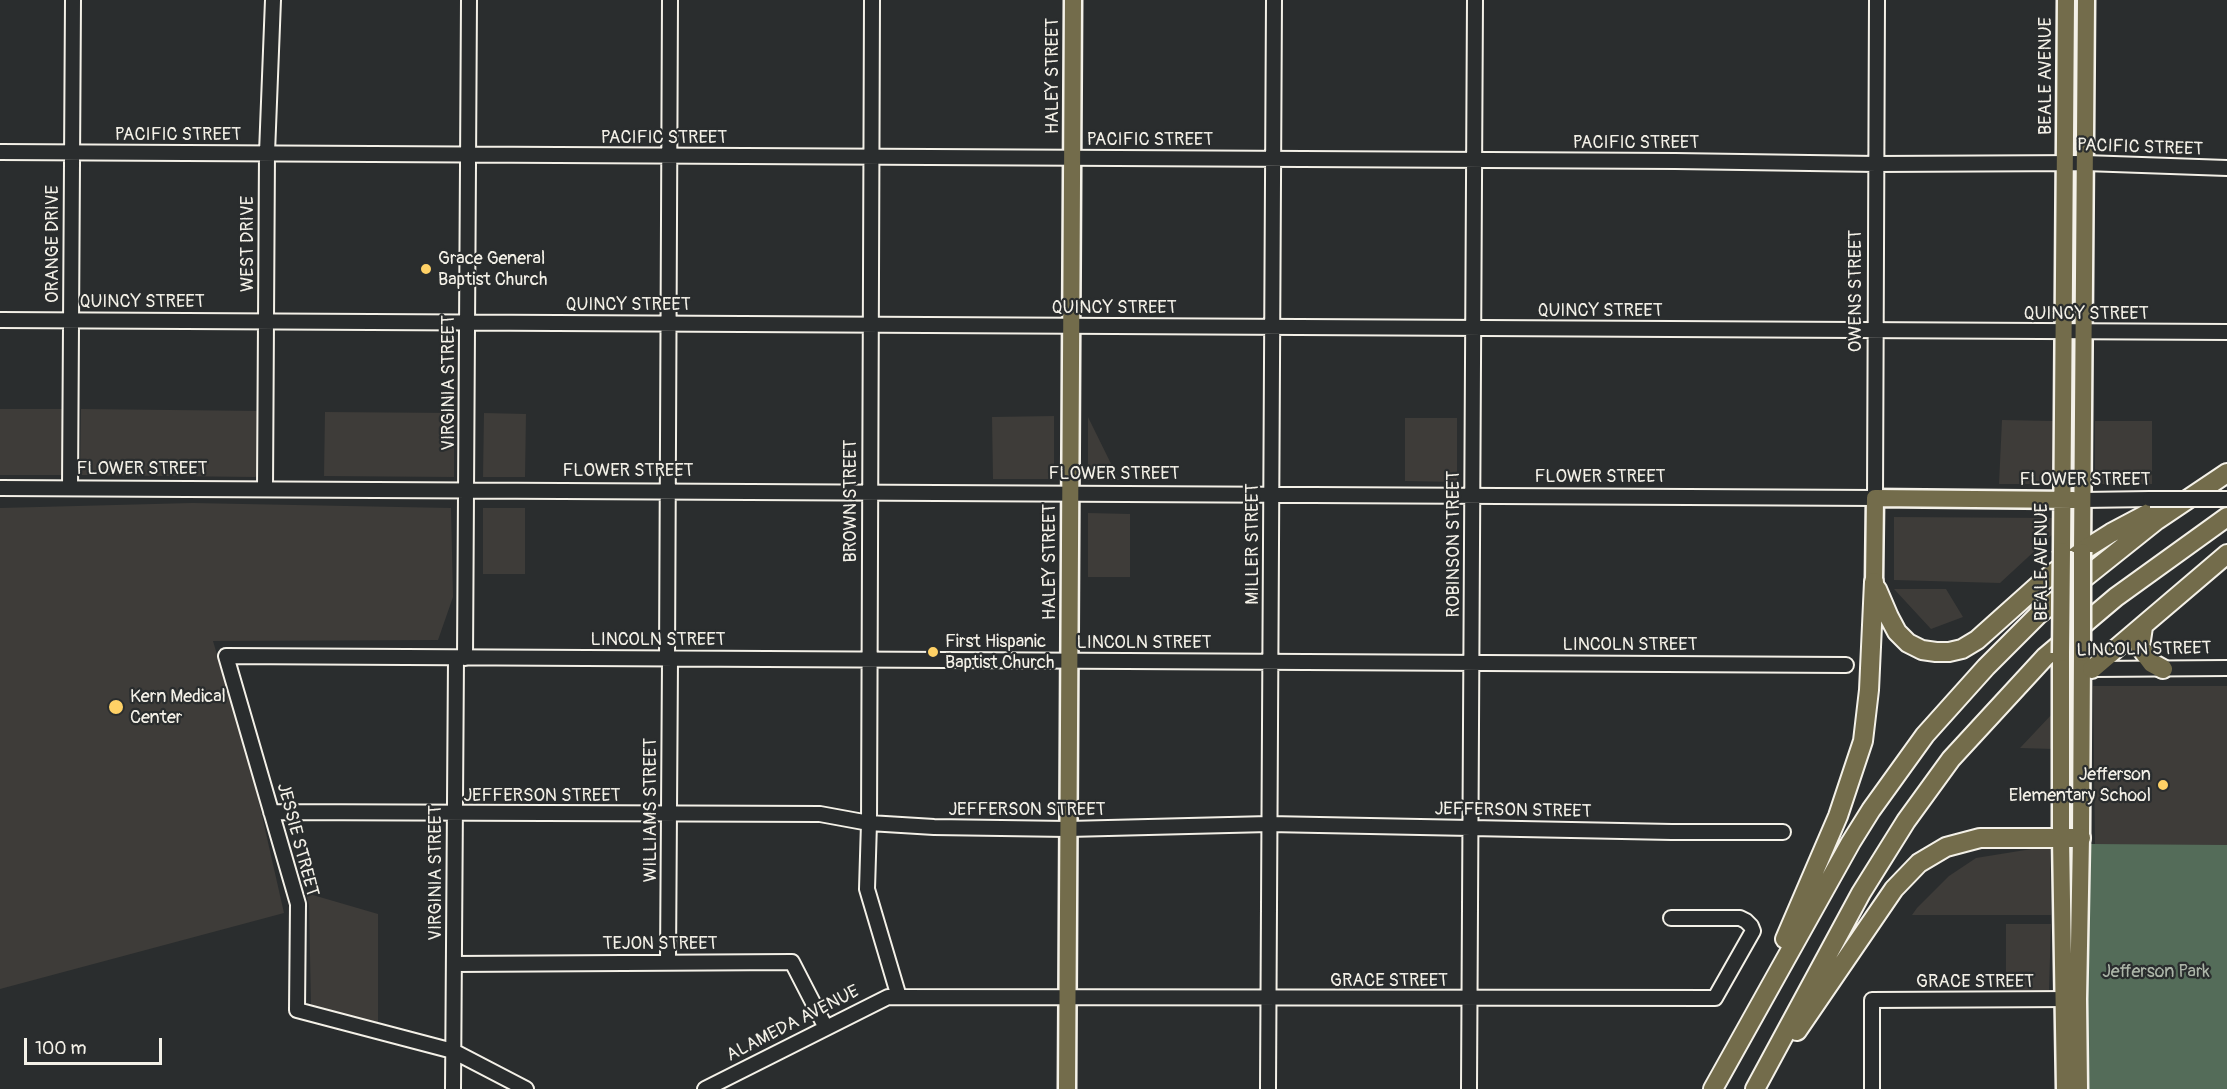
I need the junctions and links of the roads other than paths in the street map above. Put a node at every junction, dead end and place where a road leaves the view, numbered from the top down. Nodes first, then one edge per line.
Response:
1 (73, 0) edge
2 (273, 0) edge
3 (469, 0) edge
4 (670, 0) edge
5 (872, 0) edge
6 (1073, 0) edge
7 (1274, 0) edge
8 (1475, 0) edge
9 (1877, 0) edge
10 (2066, 0) edge
11 (2086, 0) edge
12 (0, 152) edge
13 (72, 152) junction
14 (267, 153) junction
15 (468, 154) junction
16 (669, 156) junction
17 (871, 157) junction
18 (1072, 158) junction
19 (1273, 159) junction
20 (1474, 160) junction
21 (2085, 163) junction
22 (1876, 164) junction
23 (2065, 164) junction
24 (2227, 168) edge
25 (0, 320) edge
26 (71, 320) junction
27 (266, 321) junction
28 (467, 322) junction
29 (669, 324) junction
30 (870, 324) junction
31 (1071, 326) junction
32 (1272, 327) junction
33 (1473, 328) junction
34 (1876, 330) junction
35 (2227, 332) edge
36 (2063, 333) junction
37 (2084, 333) junction
38 (2227, 473) edge
39 (0, 488) edge
40 (70, 488) junction
41 (265, 489) junction
42 (466, 490) junction
43 (668, 491) junction
44 (869, 492) junction
45 (1070, 493) junction
46 (1271, 494) junction
47 (1473, 496) junction
48 (1875, 498) junction
49 (2062, 500) junction
50 (2083, 500) junction
51 (2227, 500) edge
52 (2227, 517) edge
53 (2227, 554) edge
54 (1875, 582) junction
55 (2143, 627) junction
56 (226, 656) joint
57 (461, 658) junction
58 (668, 660) junction
59 (869, 661) junction
60 (1069, 662) junction
61 (1270, 663) junction
62 (1472, 663) junction
63 (1846, 665) dead end
64 (2227, 668) edge
65 (2163, 669) junction
66 (2087, 670) junction
67 (2061, 671) junction
68 (271, 812) junction
69 (455, 813) junction
70 (669, 815) junction
71 (869, 823) junction
72 (1269, 824) junction
73 (1471, 828) junction
74 (1068, 829) junction
75 (1783, 832) dead end
76 (2061, 838) junction
77 (2081, 838) junction
78 (1671, 918) dead end
79 (668, 962) junction
80 (454, 964) junction
81 (898, 997) junction
82 (1068, 998) junction
83 (1269, 999) junction
84 (1470, 999) junction
85 (2071, 999) junction
86 (826, 1028) junction
87 (1743, 1035) junction
88 (453, 1051) junction
89 (453, 1089) edge
90 (526, 1089) edge
91 (705, 1089) edge
92 (1067, 1089) edge
93 (1268, 1089) edge
94 (1469, 1089) edge
95 (1713, 1089) edge
96 (1756, 1089) edge
97 (1872, 1089) edge
98 (2066, 1089) edge
99 (2079, 1089) edge

1 - 13 street, ORANGE DRIVE
2 - 14 street, WEST DRIVE
3 - 15 street, VIRGINIA STREET
4 - 16 street, WILLIAMS STREET
5 - 17 street, BROWN STREET
6 - 18 main road, HALEY STREET
7 - 19 street, MILLER STREET
8 - 20 street, ROBINSON STREET
9 - 22 street, OWENS STREET
10 - 23 main road, BEALE AVENUE
11 - 21 main road, BEALE AVENUE
12 - 13 street, PACIFIC STREET
13 - 14 street, PACIFIC STREET
13 - 26 street, ORANGE DRIVE
14 - 15 street, PACIFIC STREET
14 - 27 street, WEST DRIVE
15 - 16 street, PACIFIC STREET
15 - 28 street, VIRGINIA STREET
16 - 17 street, PACIFIC STREET
16 - 29 street, WILLIAMS STREET
17 - 18 street, PACIFIC STREET
17 - 30 street, BROWN STREET
18 - 19 street, PACIFIC STREET
18 - 31 main road, HALEY STREET
19 - 20 street, PACIFIC STREET
19 - 32 street, MILLER STREET
20 - 22 street, PACIFIC STREET
20 - 33 street, ROBINSON STREET
21 - 23 street, PACIFIC STREET
21 - 24 street, PACIFIC STREET
21 - 37 main road, BEALE AVENUE
22 - 23 street, PACIFIC STREET
22 - 34 street, OWENS STREET
23 - 36 main road, BEALE AVENUE
25 - 26 street, QUINCY STREET
26 - 27 street, QUINCY STREET
26 - 40 street, ORANGE DRIVE
27 - 28 street, QUINCY STREET
27 - 41 street, WEST DRIVE
28 - 29 street, QUINCY STREET
28 - 42 street, VIRGINIA STREET
29 - 30 street, QUINCY STREET
29 - 43 street, WILLIAMS STREET
30 - 31 street, QUINCY STREET
30 - 44 street, BROWN STREET
31 - 32 street, QUINCY STREET
31 - 45 main road, HALEY STREET
32 - 33 street, QUINCY STREET
32 - 46 street, MILLER STREET
33 - 34 street, QUINCY STREET
33 - 47 street, ROBINSON STREET
34 - 36 street, QUINCY STREET
34 - 48 street, OWENS STREET
35 - 37 street, QUINCY STREET
36 - 37 street, QUINCY STREET
36 - 49 main road, BEALE AVENUE
37 - 50 main road, BEALE AVENUE
38 - 54 highway
38 - 87 highway
39 - 40 street, FLOWER STREET
40 - 41 street, FLOWER STREET
41 - 42 street, FLOWER STREET
42 - 43 street, FLOWER STREET
42 - 57 street, VIRGINIA STREET
43 - 44 street, FLOWER STREET
43 - 58 street, WILLIAMS STREET
44 - 45 street, FLOWER STREET
44 - 59 street, BROWN STREET
45 - 46 street, FLOWER STREET
45 - 60 main road, HALEY STREET
46 - 47 street, FLOWER STREET
46 - 61 street, MILLER STREET
47 - 48 street, FLOWER STREET
47 - 62 street, ROBINSON STREET
48 - 49 main road, FLOWER STREET
48 - 54 main road, OWENS STREET
49 - 50 main road, FLOWER STREET
49 - 67 main road, BEALE AVENUE, bridge
50 - 51 street, FLOWER STREET, bridge
50 - 66 main road, BEALE AVENUE, bridge
52 - 96 highway
53 - 55 highway
54 - 87 highway
55 - 65 highway
55 - 66 highway
56 - 57 street, LINCOLN STREET
56 - 68 street, JESSIE STREET
57 - 58 street, LINCOLN STREET
57 - 69 street, VIRGINIA STREET
58 - 59 street, LINCOLN STREET
58 - 70 street, WILLIAMS STREET
59 - 60 street, LINCOLN STREET
59 - 71 street, BROWN STREET
60 - 61 street, LINCOLN STREET
60 - 74 main road, HALEY STREET
61 - 62 street, LINCOLN STREET
61 - 72 street, MILLER STREET
62 - 63 street, LINCOLN STREET
62 - 73 street, ROBINSON STREET
64 - 65 street, LINCOLN STREET
65 - 66 street, LINCOLN STREET
66 - 67 main road, LINCOLN STREET
66 - 77 main road, BEALE AVENUE
67 - 76 main road, BEALE AVENUE
68 - 69 street, JEFFERSON STREET
68 - 88 street, JESSIE STREET
69 - 70 street, JEFFERSON STREET
69 - 80 street, VIRGINIA STREET
70 - 71 street, JEFFERSON STREET
70 - 79 street, WILLIAMS STREET
71 - 74 street, JEFFERSON STREET
71 - 81 street, BROWN STREET
72 - 73 street, JEFFERSON STREET
72 - 74 street, JEFFERSON STREET
72 - 83 street, MILLER STREET
73 - 75 street, JEFFERSON STREET
73 - 84 street, ROBINSON STREET
74 - 82 main road, HALEY STREET
76 - 77 highway
76 - 85 main road, BEALE AVENUE
76 - 96 highway
77 - 85 main road, BEALE AVENUE
78 - 84 street, GRACE STREET
79 - 80 street, TEJON STREET
79 - 86 street, TEJON STREET
80 - 88 street, VIRGINIA STREET
81 - 82 street, GRACE STREET
81 - 86 street, ALAMEDA AVENUE
82 - 83 street, GRACE STREET
82 - 92 main road, HALEY STREET
83 - 84 street, GRACE STREET
83 - 93 street, MILLER STREET
84 - 94 street, ROBINSON STREET
85 - 97 street, GRACE STREET
85 - 98 main road, BEALE AVENUE
85 - 99 main road, BEALE AVENUE
86 - 91 street, ALAMEDA AVENUE
87 - 95 highway
88 - 89 street, VIRGINIA STREET
88 - 90 street, JESSIE STREET

